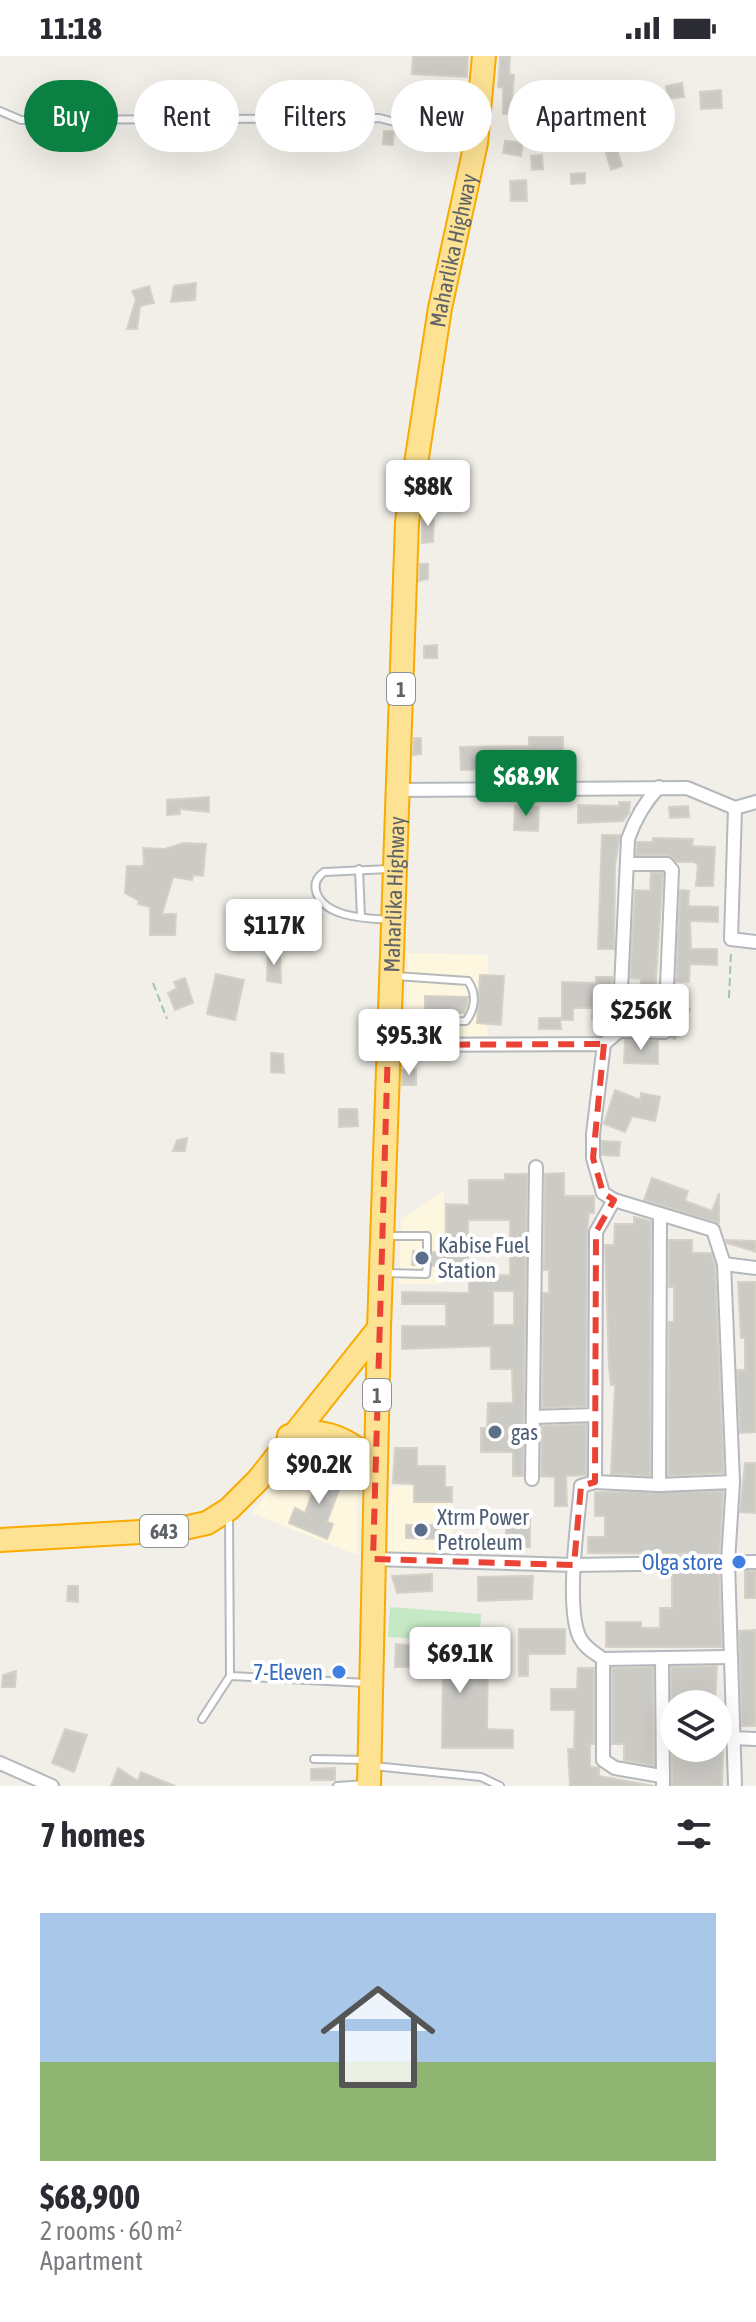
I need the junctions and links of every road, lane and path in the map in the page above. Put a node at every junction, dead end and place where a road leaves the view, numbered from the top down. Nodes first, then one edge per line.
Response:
1 (484, 56) edge
2 (482, 80) edge
3 (0, 111) edge
4 (391, 121) edge
5 (474, 152) edge
6 (659, 787) junction
7 (397, 790) junction
8 (756, 802) edge
9 (735, 808) junction
10 (627, 864) junction
11 (359, 869) junction
12 (394, 869) junction
13 (361, 917) junction
14 (392, 921) junction
15 (731, 939) junction
16 (756, 942) edge
17 (390, 976) junction
18 (153, 983) dead end
19 (729, 998) dead end
20 (167, 1019) dead end
21 (389, 1022) junction
22 (619, 1031) junction
23 (604, 1044) junction
24 (388, 1045) junction
25 (536, 1167) dead end
26 (614, 1200) junction
27 (660, 1214) junction
28 (382, 1236) junction
29 (427, 1252) dead end
30 (724, 1264) junction
31 (427, 1265) dead end
32 (756, 1268) edge
33 (381, 1273) junction
34 (379, 1328) junction
35 (595, 1415) junction
36 (533, 1417) junction
37 (289, 1436) junction
38 (375, 1463) junction
39 (532, 1479) dead end
40 (595, 1482) junction
41 (733, 1482) junction
42 (659, 1485) junction
43 (229, 1509) junction
44 (0, 1540) edge
45 (373, 1559) junction
46 (728, 1562) junction
47 (756, 1562) edge
48 (574, 1565) junction
49 (728, 1657) junction
50 (662, 1658) junction
51 (603, 1659) junction
52 (230, 1676) junction
53 (371, 1683) junction
54 (729, 1690) edge
55 (202, 1719) dead end
56 (732, 1738) edge
57 (756, 1739) edge
58 (732, 1750) edge
59 (314, 1759) dead end
60 (0, 1763) edge
61 (370, 1774) edge
62 (662, 1781) edge
63 (52, 1786) edge
64 (337, 1786) edge
65 (500, 1786) edge
66 (735, 1786) edge

1 - 2 highway, Maharlika Highway / 1
3 - 4 lane
5 - 7 highway, Maharlika Highway / 1
6 - 7 street
6 - 9 street
6 - 10 street
7 - 12 highway, Maharlika Highway / 1
8 - 9 street
9 - 15 street
10 - 22 street
10 - 22 street
11 - 12 lane
11 - 13 lane
11 - 13 lane
12 - 14 highway, Maharlika Highway / 1
13 - 14 lane
14 - 17 highway, Maharlika Highway / 1
15 - 16 street
15 - 19 path
17 - 21 highway, Maharlika Highway / 1
17 - 21 lane
18 - 20 path
21 - 24 highway, Maharlika Highway / 1
22 - 23 street
23 - 24 street
23 - 26 street
24 - 28 highway, Maharlika Highway / 1
25 - 36 street
26 - 27 street
26 - 35 street
27 - 30 street
27 - 42 street
28 - 29 lane
28 - 33 highway, Maharlika Highway / 1
30 - 32 street
30 - 41 street
31 - 33 lane
33 - 34 highway, Maharlika Highway / 1
34 - 37 highway, 643
34 - 38 highway, Maharlika Highway / 1
35 - 36 street
35 - 40 street
36 - 39 street
37 - 38 highway
37 - 43 highway, 643
38 - 45 highway, Maharlika Highway / 1
40 - 42 street
40 - 48 street
41 - 42 street
41 - 46 street
43 - 44 highway, 643
43 - 52 lane
45 - 48 street
45 - 53 highway, Maharlika Highway / 1
46 - 47 street
46 - 48 street
46 - 49 street
48 - 51 street
49 - 50 street
49 - 54 street
50 - 51 street
50 - 62 street
51 - 62 street
52 - 53 lane
52 - 55 lane
53 - 61 highway, Maharlika Highway / 1
56 - 57 street
58 - 66 street
59 - 61 lane
60 - 63 street
61 - 64 lane
61 - 65 lane

